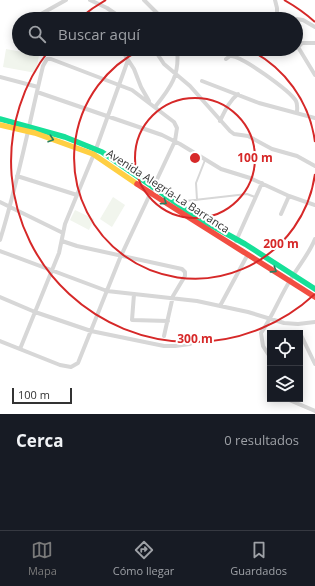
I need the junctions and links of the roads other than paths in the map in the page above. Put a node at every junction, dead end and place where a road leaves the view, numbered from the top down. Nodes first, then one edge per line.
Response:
1 (66, 0) edge
2 (90, 0) edge
3 (144, 0) edge
4 (275, 0) edge
5 (45, 12) edge
6 (113, 12) edge
7 (156, 12) edge
8 (277, 12) edge
9 (303, 20) edge
10 (315, 27) edge
11 (303, 43) edge
12 (315, 43) edge
13 (303, 55) edge
14 (125, 56) edge
15 (159, 56) edge
16 (177, 56) edge
17 (226, 59) dead end
18 (128, 60) junction
19 (176, 73) junction
20 (315, 75) edge
21 (0, 77) edge
22 (202, 81) dead end
23 (119, 85) junction
24 (38, 89) junction
25 (238, 94) junction
26 (150, 103) junction
27 (155, 107) junction
28 (297, 114) junction
29 (108, 117) junction
30 (315, 118) edge
31 (0, 119) edge
32 (220, 121) junction
33 (0, 126) edge
34 (30, 129) junction
35 (175, 141) junction
36 (94, 151) junction
37 (206, 159) junction
38 (315, 166) edge
39 (17, 176) junction
40 (262, 183) junction
41 (152, 190) junction
42 (77, 195) junction
43 (289, 196) junction
44 (256, 198) junction
45 (197, 200) junction
46 (0, 202) edge
47 (176, 202) junction
48 (315, 204) edge
49 (10, 207) junction
50 (281, 214) dead end
51 (63, 233) junction
52 (315, 239) edge
53 (0, 240) edge
54 (62, 241) junction
55 (235, 242) junction
56 (0, 251) edge
57 (248, 254) junction
58 (122, 255) junction
59 (52, 270) junction
60 (292, 277) junction
61 (315, 289) edge
62 (107, 291) junction
63 (134, 294) junction
64 (0, 297) edge
65 (315, 297) edge
66 (172, 299) junction
67 (220, 306) junction
68 (35, 312) junction
69 (270, 319) junction
70 (168, 321) junction
71 (315, 322) edge
72 (295, 324) junction
73 (298, 330) edge
74 (91, 331) junction
75 (164, 336) dead end
76 (303, 339) edge
77 (0, 341) edge
78 (190, 344) dead end
79 (20, 349) junction
80 (267, 352) edge
81 (315, 364) edge
82 (295, 402) edge
83 (315, 410) edge

1 - 5 street
2 - 6 street
3 - 7 street
4 - 8 street
9 - 10 street
11 - 12 street
13 - 20 street
14 - 18 street
15 - 19 street
16 - 19 street
17 - 28 street
18 - 23 street
18 - 26 street
19 - 27 street
19 - 32 street
21 - 24 street
22 - 25 street
23 - 24 street
23 - 26 street
23 - 29 street
24 - 29 street
24 - 34 street
25 - 28 street
25 - 32 street
26 - 27 street
27 - 35 street
28 - 30 street
29 - 35 street
29 - 36 street
31 - 34 main road, Avenida Alegría-La Barranca
32 - 38 street
33 - 34 main road, Avenida Alegría-La Barranca
34 - 36 main road, Avenida Alegría-La Barranca
34 - 39 street
35 - 37 street
35 - 41 street
36 - 41 main road, Avenida Alegría-La Barranca
36 - 42 street
37 - 40 street
37 - 45 lane
39 - 42 street
39 - 49 street
40 - 43 street
40 - 44 street
41 - 47 main road, Avenida Alegría-La Barranca
41 -> 55 main road, Avenida Alegría-La Barranca
41 - 58 street
42 - 51 street
43 - 48 street
43 - 50 street
44 - 45 lane
44 - 55 street
45 - 47 lane
46 - 49 street
47 - 55 main road, Avenida Alegría-La Barranca
49 - 51 street
49 - 53 street
51 - 54 street
52 - 60 street
54 - 58 street
54 - 59 street
55 - 57 main road, Avenida Alegría-La Barranca
55 - 60 main road, Avenida Alegría-La Barranca
56 - 59 street
57 -> 60 main road, Avenida Alegría-La Barranca
57 - 67 street
58 - 62 street
58 - 66 street
59 - 62 street
59 - 68 street
60 - 61 main road, Avenida Alegría-La Barranca
60 - 65 main road, Avenida Alegría-La Barranca
60 - 69 street
62 - 63 street
62 - 74 street
63 - 66 street
63 - 70 street
64 - 68 street
66 - 67 street
66 - 70 street
67 - 69 street
68 - 74 street
68 - 79 street
69 - 72 street
69 - 80 street
70 - 75 street
71 - 72 street
72 - 73 street
74 - 78 street
74 - 79 street
76 - 81 street
77 - 79 street
82 - 83 street

